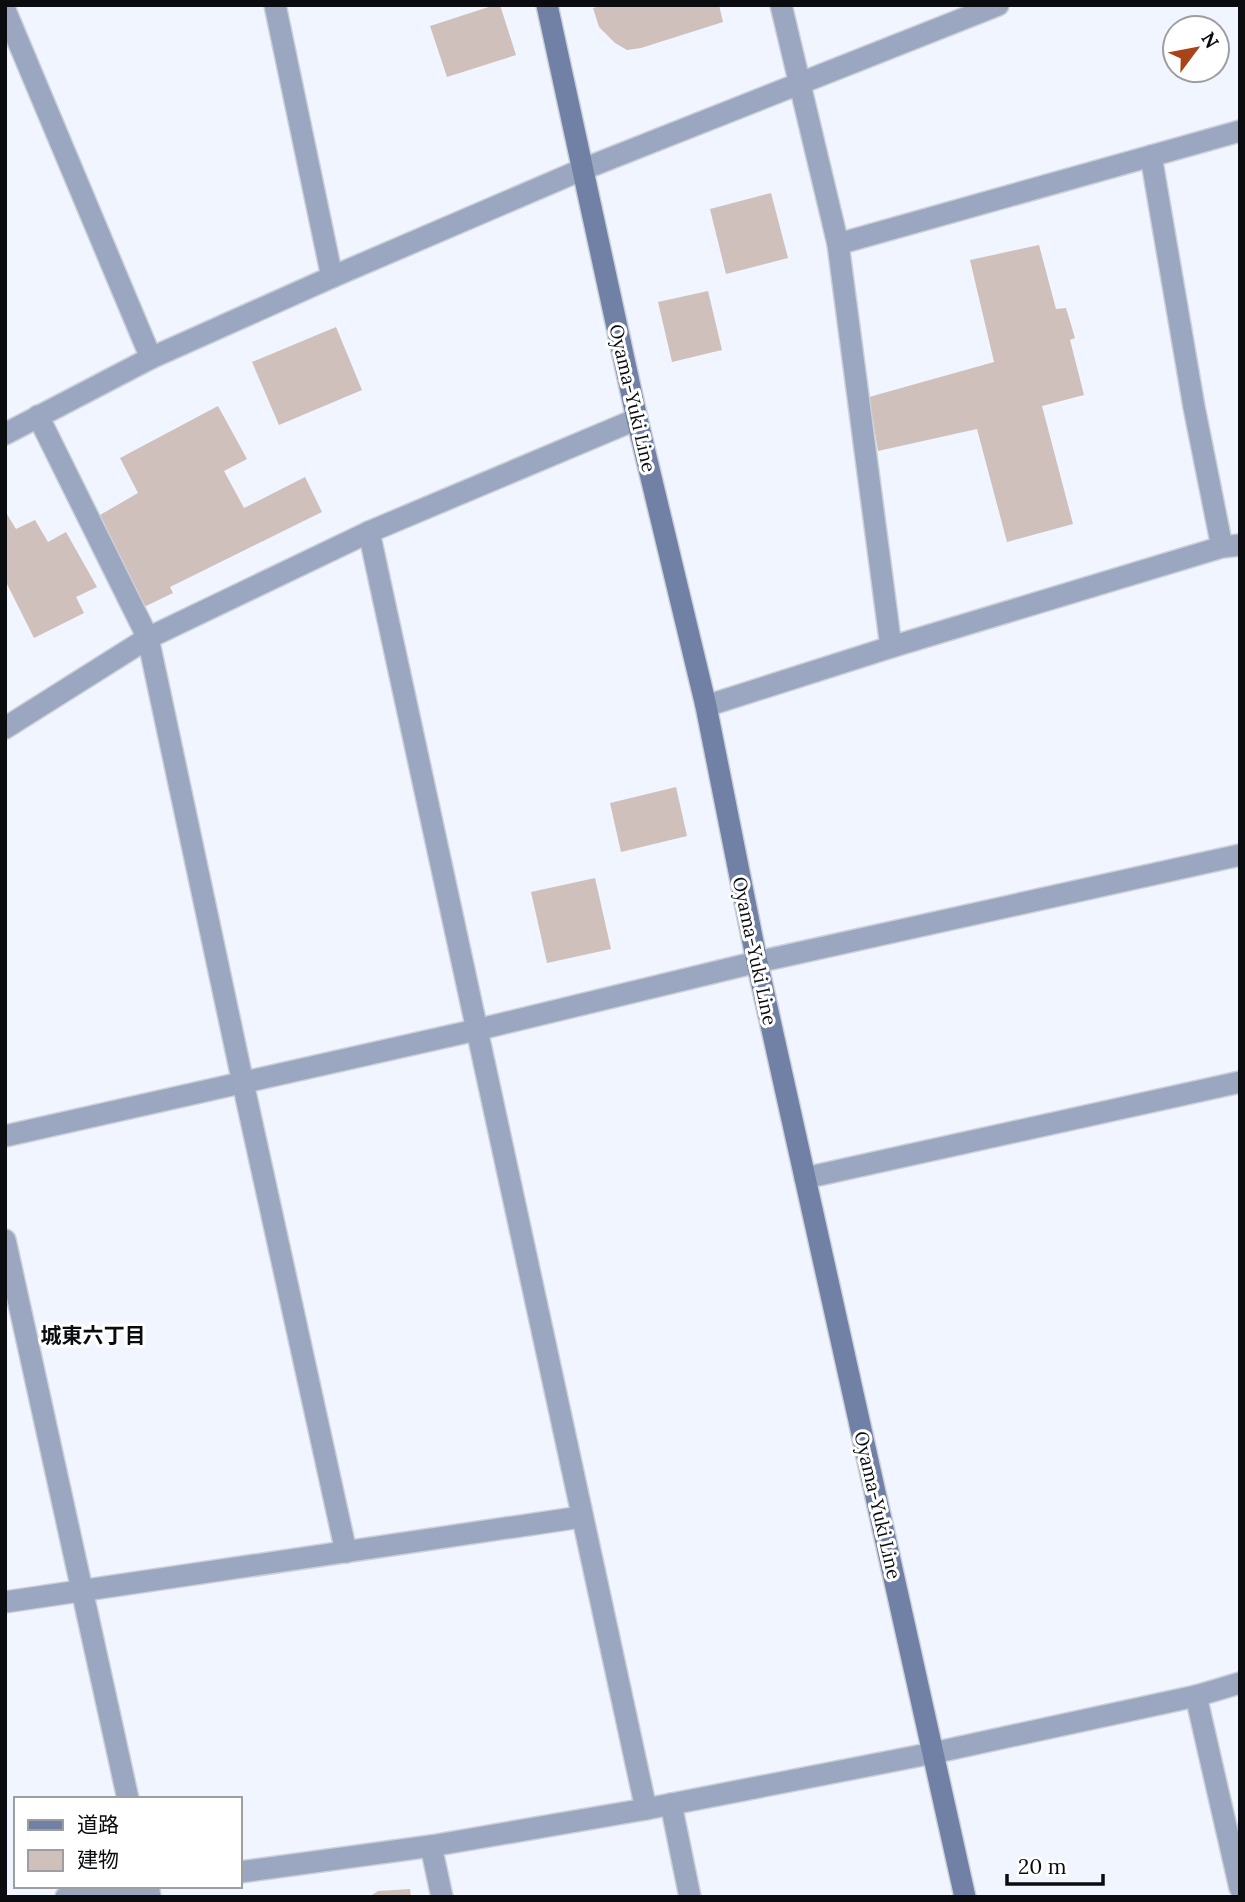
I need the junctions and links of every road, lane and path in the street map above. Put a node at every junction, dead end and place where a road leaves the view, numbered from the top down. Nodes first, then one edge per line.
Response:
1 (275, 5) edge
2 (547, 5) edge
3 (781, 5) edge
4 (998, 5) edge
5 (5, 10) edge
6 (799, 84) junction
7 (1240, 131) edge
8 (1151, 156) junction
9 (581, 170) junction
10 (838, 244) junction
11 (332, 277) junction
12 (151, 358) junction
13 (38, 416) junction
14 (637, 419) junction
15 (5, 435) edge
16 (369, 532) junction
17 (1231, 546) edge
18 (148, 638) junction
19 (891, 647) junction
20 (706, 706) junction
21 (5, 728) edge
22 (1240, 855) edge
23 (757, 962) junction
24 (476, 1031) junction
25 (1240, 1082) edge
26 (243, 1083) junction
27 (5, 1136) edge
28 (805, 1178) junction
29 (5, 1240) edge
30 (581, 1517) junction
31 (346, 1552) junction
32 (82, 1591) junction
33 (5, 1602) edge
34 (1240, 1683) edge
35 (1196, 1696) junction
36 (933, 1752) junction
37 (128, 1797) edge
38 (671, 1804) junction
39 (646, 1809) junction
40 (431, 1846) junction
41 (242, 1872) edge
42 (121, 1888) edge
43 (1240, 1888) edge
44 (66, 1897) edge
45 (442, 1897) edge
46 (690, 1897) edge
47 (965, 1897) edge

1 - 11 street
2 - 9 main road, Oyama-Yuki Line
3 - 6 street
4 - 6 street
5 - 12 street
6 - 9 street
6 - 10 street
7 - 8 street
8 - 10 street
8 - 17 street
9 - 11 street
9 - 14 main road, Oyama-Yuki Line
10 - 19 street
11 - 12 street
12 - 13 street
13 - 15 street
13 - 18 street
14 - 16 street
14 - 20 main road, Oyama-Yuki Line
16 - 18 street
16 - 24 street
17 - 19 street
18 - 21 street
18 - 26 street
19 - 20 street
20 - 23 main road, Oyama-Yuki Line
22 - 23 street
23 - 24 street
23 - 28 main road, Oyama-Yuki Line
24 - 26 street
24 - 30 street
25 - 28 street
26 - 27 street
26 - 31 street
28 - 36 main road, Oyama-Yuki Line
29 - 32 street
30 - 31 street
30 - 39 street
31 - 32 street
32 - 33 street
32 - 37 street
34 - 35 street
35 - 36 street
35 - 43 street
36 - 38 street
36 - 47 main road, Oyama-Yuki Line
38 - 39 street
38 - 46 street
39 - 40 street
40 - 41 street
40 - 45 street
42 - 44 street

